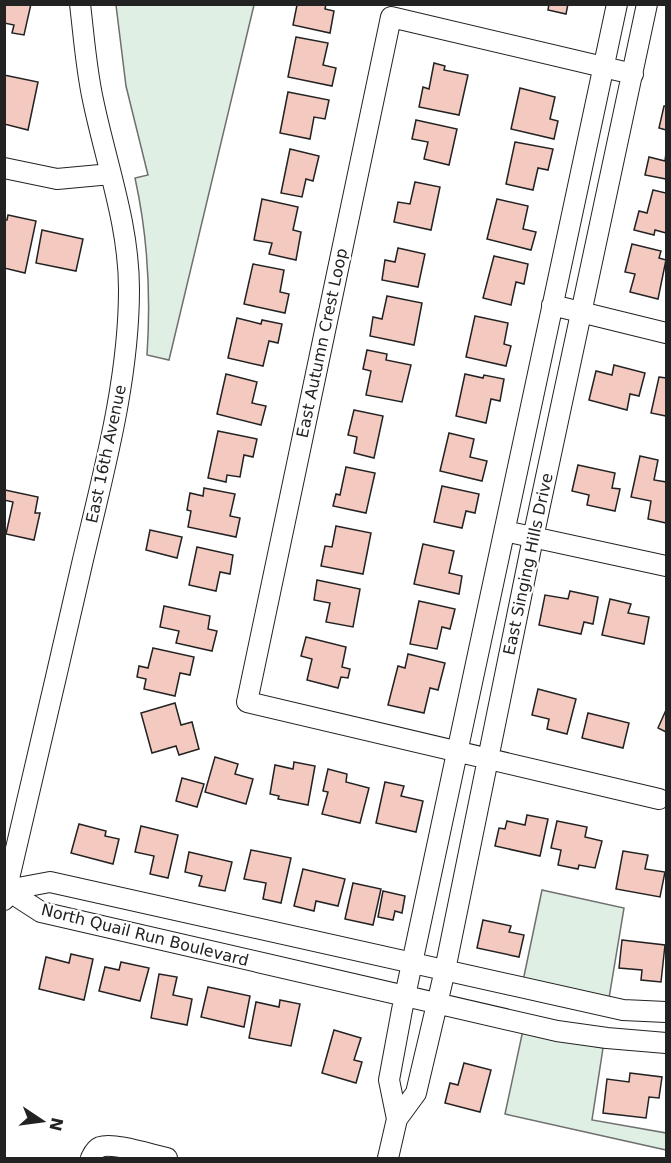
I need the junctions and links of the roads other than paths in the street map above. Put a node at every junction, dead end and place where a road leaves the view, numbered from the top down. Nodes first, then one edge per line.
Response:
1 (80, 4) edge
2 (617, 4) edge
3 (647, 4) edge
4 (605, 68) junction
5 (633, 74) junction
6 (4, 168) edge
7 (111, 174) junction
8 (552, 305) junction
9 (582, 312) junction
10 (666, 333) edge
11 (505, 531) junction
12 (533, 538) junction
13 (666, 566) edge
14 (457, 751) junction
15 (488, 758) junction
16 (659, 799) dead end
17 (6, 895) edge
18 (412, 963) junction
19 (445, 970) junction
20 (405, 996) junction
21 (436, 1003) junction
22 (666, 1012) edge
23 (666, 1043) edge
24 (397, 1119) junction
25 (96, 1153) edge
26 (167, 1158) edge
27 (388, 1158) edge

1 - 7 street, East 16th Avenue
2 - 4 street, East Singing Hills Drive
3 - 5 street, East Singing Hills Drive
4 - 5 street, East Autumn Crest Loop
4 - 8 street, East Singing Hills Drive
4 - 14 street, East Autumn Crest Loop
5 - 9 street, East Singing Hills Drive
6 - 7 street
7 - 17 street, East 16th Avenue
8 - 9 street
8 - 11 street, East Singing Hills Drive
9 - 10 street
9 - 12 street, East Singing Hills Drive
11 - 12 street
11 - 14 street, East Singing Hills Drive
12 - 13 street
12 - 15 street, East Singing Hills Drive
14 - 15 street
14 - 18 street, East Singing Hills Drive
15 - 16 street
15 - 19 street, East Singing Hills Drive
17 - 18 street, North Quail Run Boulevard
17 - 20 street, North Quail Run Boulevard
18 - 19 street, North Quail Run Boulevard
18 - 20 street, East Singing Hills Drive
19 - 21 street, East Singing Hills Drive
19 - 22 street, North Quail Run Boulevard
20 - 21 street, North Quail Run Boulevard
20 - 24 street, East Singing Hills Drive
21 - 23 street, North Quail Run Boulevard
21 - 24 street, East Singing Hills Drive
24 - 27 street, East Singing Hills Drive
25 - 26 street

